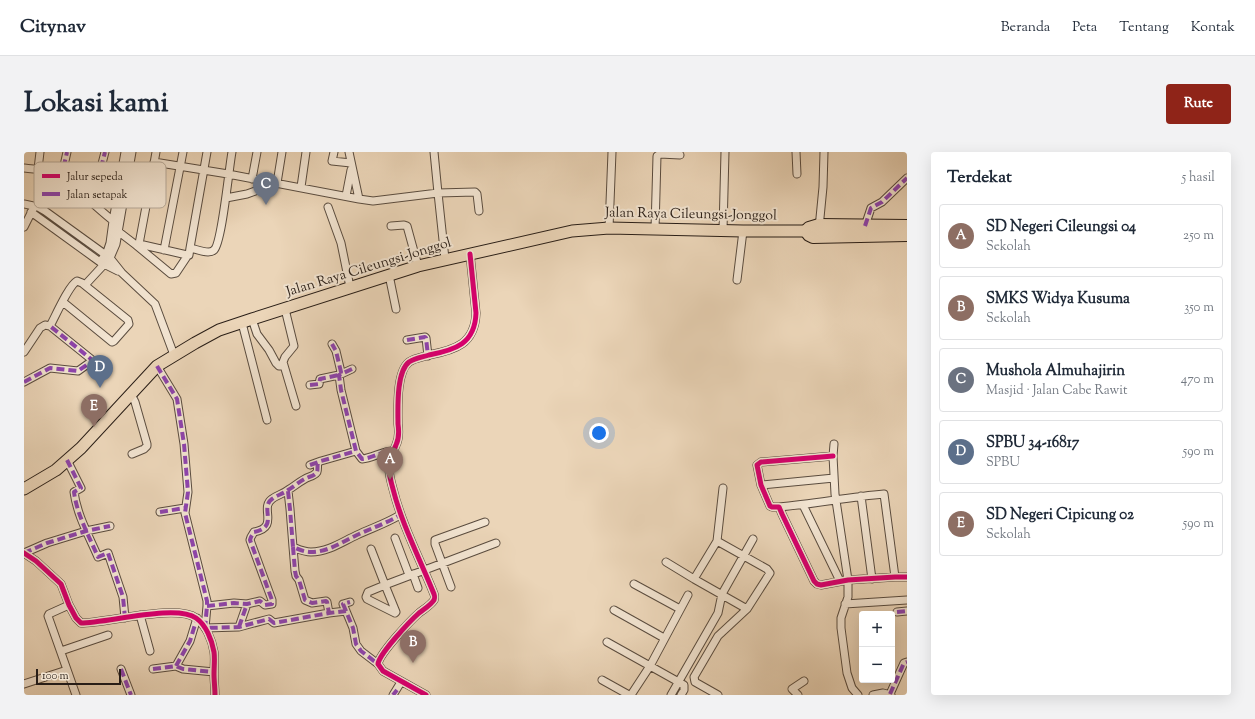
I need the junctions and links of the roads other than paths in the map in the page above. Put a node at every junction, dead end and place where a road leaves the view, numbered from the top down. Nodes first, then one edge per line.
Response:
1 (40, 152) edge
2 (68, 152) edge
3 (105, 152) edge
4 (125, 152) edge
5 (132, 152) edge
6 (156, 152) edge
7 (182, 152) edge
8 (207, 152) edge
9 (232, 152) edge
10 (257, 152) edge
11 (282, 152) edge
12 (306, 152) edge
13 (334, 152) edge
14 (349, 152) edge
15 (434, 152) edge
16 (612, 152) edge
17 (724, 152) edge
18 (796, 152) edge
19 (824, 152) edge
20 (656, 154) edge
21 (680, 155) dead end
22 (42, 162) edge
23 (65, 162) edge
24 (102, 162) edge
25 (126, 162) edge
26 (128, 162) edge
27 (154, 162) edge
28 (166, 165) edge
29 (180, 165) junction
30 (352, 165) junction
31 (24, 168) edge
32 (34, 170) edge
33 (204, 170) junction
34 (228, 174) junction
35 (797, 174) dead end
36 (907, 178) edge
37 (252, 179) junction
38 (277, 183) junction
39 (301, 187) junction
40 (438, 193) junction
41 (346, 196) junction
42 (226, 198) junction
43 (358, 199) junction
44 (24, 204) edge
45 (328, 207) dead end
46 (97, 208) edge
47 (120, 208) edge
48 (145, 208) edge
49 (36, 211) junction
50 (479, 211) dead end
51 (819, 225) junction
52 (117, 226) junction
53 (391, 226) dead end
54 (865, 226) junction
55 (24, 227) edge
56 (609, 228) junction
57 (655, 229) junction
58 (723, 230) junction
59 (743, 231) junction
60 (806, 231) junction
61 (905, 231) edge
62 (820, 237) junction
63 (138, 245) junction
64 (164, 250) junction
65 (189, 252) junction
66 (470, 254) junction
67 (108, 256) junction
68 (445, 259) junction
69 (102, 263) junction
70 (418, 266) junction
71 (122, 273) junction
72 (389, 275) junction
73 (737, 280) dead end
74 (85, 285) junction
75 (350, 287) junction
76 (63, 302) junction
77 (285, 309) junction
78 (396, 310) dead end
79 (247, 321) junction
80 (50, 326) junction
81 (407, 340) dead end
82 (332, 344) dead end
83 (24, 352) edge
84 (174, 355) junction
85 (428, 356) junction
86 (157, 366) junction
87 (284, 366) junction
88 (352, 369) dead end
89 (339, 375) junction
90 (24, 382) edge
91 (310, 385) dead end
92 (131, 394) junction
93 (296, 406) dead end
94 (267, 420) dead end
95 (834, 444) dead end
96 (356, 451) junction
97 (393, 451) junction
98 (132, 454) dead end
99 (833, 456) junction
100 (68, 460) junction
101 (318, 463) junction
102 (310, 465) dead end
103 (834, 478) junction
104 (761, 485) junction
105 (24, 488) edge
106 (724, 488) dead end
107 (288, 491) junction
108 (862, 496) junction
109 (836, 500) junction
110 (803, 505) junction
111 (779, 506) junction
112 (185, 508) junction
113 (160, 512) dead end
114 (400, 515) junction
115 (485, 522) dead end
116 (110, 526) dead end
117 (86, 531) junction
118 (395, 538) dead end
119 (753, 539) dead end
120 (717, 541) junction
121 (496, 543) dead end
122 (293, 547) junction
123 (371, 549) dead end
124 (24, 553) edge
125 (744, 556) junction
126 (666, 562) dead end
127 (442, 563) junction
128 (424, 569) junction
129 (411, 574) junction
130 (895, 576) junction
131 (907, 577) edge
132 (694, 579) junction
133 (872, 579) junction
134 (848, 580) junction
135 (840, 581) junction
136 (634, 584) dead end
137 (451, 587) dead end
138 (418, 588) dead end
139 (688, 594) dead end
140 (722, 594) junction
141 (907, 600) edge
142 (350, 602) dead end
143 (247, 604) junction
144 (845, 604) junction
145 (69, 605) junction
146 (146, 606) dead end
147 (207, 606) junction
148 (680, 609) junction
149 (747, 609) junction
150 (614, 610) dead end
151 (346, 611) junction
152 (907, 611) edge
153 (897, 612) dead end
154 (329, 613) junction
155 (143, 615) junction
156 (125, 618) junction
157 (197, 618) junction
158 (239, 627) junction
159 (204, 628) junction
160 (108, 635) dead end
161 (664, 638) junction
162 (607, 642) dead end
163 (61, 651) junction
164 (150, 651) dead end
165 (907, 662) edge
166 (378, 664) junction
167 (176, 666) junction
168 (650, 666) junction
169 (121, 669) dead end
170 (153, 669) dead end
171 (67, 670) junction
172 (214, 672) junction
173 (602, 680) dead end
174 (804, 681) dead end
175 (401, 682) junction
176 (24, 684) edge
177 (681, 684) junction
178 (76, 695) edge
179 (131, 695) edge
180 (215, 695) edge
181 (393, 695) edge
182 (426, 695) edge
183 (630, 695) edge
184 (671, 695) edge
185 (681, 695) edge
186 (718, 695) edge
187 (798, 695) edge
188 (858, 695) edge
189 (873, 695) edge
190 (891, 695) edge

1 - 22 street
2 - 23 street
3 - 24 street
4 - 25 street
5 - 26 street
6 - 27 street
7 - 29 street
8 - 33 street
9 - 34 street
10 - 37 street
11 - 38 street
12 - 39 street
13 - 30 street
14 - 30 street
15 - 40 street
16 - 56 street
17 - 58 street
18 - 35 street
19 - 51 street
20 - 21 street
20 - 57 street
28 - 29 street
29 - 33 street
29 - 64 street
30 - 41 street
30 - 43 street
31 - 32 street
33 - 34 street
33 - 65 street
34 - 37 street
34 - 42 street
36 - 54 street
37 - 38 street
38 - 39 street
38 - 42 street
39 - 41 street
40 - 43 street
40 - 50 street
40 - 68 street
41 - 43 street
42 - 65 street
44 - 49 street
45 - 75 street
46 - 52 street
47 - 52 street
48 - 63 street
49 - 55 street
49 - 67 street
49 - 69 street
51 - 54 highway, Jalan Raya Cileungsi-Jonggol
51 - 60 highway, Jalan Raya Cileungsi-Jonggol
51 - 62 street
52 - 63 street
52 - 67 street
52 - 67 street
53 - 70 street
54 - 61 highway, Jalan Raya Cileungsi-Jonggol
56 - 57 main road, Jalan Raya Cileungsi-Jonggol
56 - 66 main road, Jalan Raya Cileungsi-Jonggol
57 - 58 main road, Jalan Raya Cileungsi-Jonggol
58 - 59 main road, Jalan Raya Cileungsi-Jonggol
59 - 60 main road, Jalan Raya Cileungsi-Jonggol
59 - 73 street
60 - 62 highway, Jalan Raya Cileungsi-Jonggol
61 - 62 highway, Jalan Raya Cileungsi-Jonggol
63 - 64 street
63 - 65 street
64 - 65 street
66 - 68 main road, Jalan Raya Cileungsi-Jonggol
66 - 85 street
67 - 69 street
67 - 71 street
68 - 70 main road, Jalan Raya Cileungsi-Jonggol
69 - 71 street
69 - 74 street
70 - 72 main road, Jalan Raya Cileungsi-Jonggol
71 - 84 street
72 - 75 main road, Jalan Raya Cileungsi-Jonggol
72 - 78 street
74 - 76 street
74 - 76 street
75 - 77 main road, Jalan Raya Cileungsi-Jonggol
76 - 80 street
77 - 79 main road, Jalan Raya Cileungsi-Jonggol
77 - 87 street
79 - 84 main road, Jalan Raya Cileungsi-Jonggol
79 - 87 street
79 - 94 street
80 - 83 street
80 - 90 street
81 - 85 street
82 - 89 street
84 - 86 main road, Jalan Raya Cileungsi-Jonggol
85 - 97 street
86 - 92 main road, Jalan Raya Cileungsi-Jonggol
86 - 112 street
87 - 93 street
88 - 89 street
89 - 91 street
89 - 96 street
92 - 98 street
92 - 100 main road, Jalan Raya Cileungsi-Jonggol
95 - 99 street
96 - 97 street
96 - 101 street
97 - 114 street
99 - 103 street
99 - 104 street
100 - 105 main road, Jalan Raya Cileungsi-Jonggol
100 - 117 street
101 - 102 street
101 - 107 street
103 - 104 street
103 - 109 street
104 - 111 street
106 - 120 street
107 - 122 street
107 - 143 street
108 - 109 street
108 - 130 street
108 - 133 street
109 - 110 street
109 - 134 street
110 - 111 street
110 - 135 street
111 - 135 street
112 - 113 street
112 - 147 street
114 - 122 street
114 - 128 street
115 - 127 street
116 - 117 street
117 - 124 street
117 - 156 street
118 - 129 street
119 - 125 street
120 - 125 street
120 - 132 street
121 - 127 street
122 - 154 street
123 - 129 street
124 - 145 street
125 - 140 street
125 - 149 street
126 - 132 street
127 - 128 street
127 - 137 street
128 - 129 street
128 - 166 street
129 - 138 street
130 - 131 street
130 - 133 street
132 - 140 street
133 - 134 street
134 - 135 street
134 - 144 street
136 - 148 street
139 - 148 street
140 - 149 street
140 - 177 street
141 - 144 street
142 - 151 street
143 - 147 street
143 - 158 street
144 - 188 street
145 - 156 street
145 - 163 street
146 - 155 street
147 - 159 street
148 - 161 street
149 - 186 street
150 - 161 street
151 - 154 street
151 - 166 street
152 - 153 street
154 - 158 street
155 - 156 street
155 - 157 street
155 - 164 street
157 - 159 street
157 - 167 street
158 - 159 street
159 - 172 street
160 - 163 street
161 - 168 street
162 - 168 street
163 - 171 street
165 - 190 street
166 - 175 street
167 - 170 street
167 - 172 street
168 - 177 street
168 - 183 street
169 - 179 street
171 - 176 street
171 - 178 street
172 - 180 street
173 - 183 street
174 - 187 street
175 - 181 street
175 - 182 street
177 - 184 street
177 - 185 street
189 - 190 street

